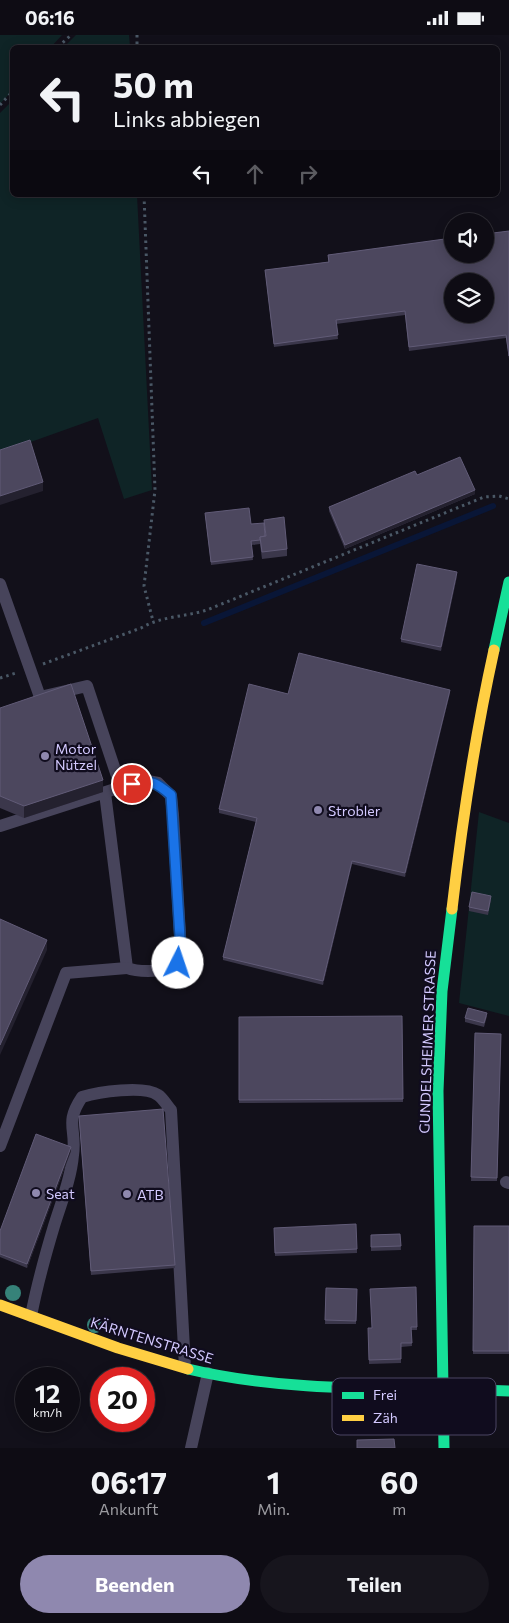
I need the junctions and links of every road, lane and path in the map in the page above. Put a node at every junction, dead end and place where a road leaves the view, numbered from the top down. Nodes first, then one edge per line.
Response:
1 (71, 35) edge
2 (60, 45) edge
3 (10, 94) edge
4 (0, 105) edge
5 (144, 197) edge
6 (509, 499) edge
7 (509, 582) edge
8 (0, 584) edge
9 (153, 621) junction
10 (30, 669) junction
11 (0, 678) edge
12 (121, 788) junction
13 (105, 793) junction
14 (0, 826) edge
15 (127, 968) junction
16 (0, 1145) edge
17 (0, 1305) edge
18 (31, 1316) junction
19 (185, 1367) junction
20 (208, 1373) junction
21 (444, 1378) edge
22 (332, 1388) edge
23 (496, 1390) edge
24 (509, 1391) edge
25 (444, 1435) edge
26 (191, 1448) edge
27 (444, 1448) edge

1 - 2 path
3 - 4 path
5 - 9 path
6 - 9 path
7 - 21 street, GUNDELSHEIMER STRASSE
8 - 10 lane
9 - 10 path
10 - 11 path
10 - 12 lane
12 - 13 lane
12 - 15 lane
13 - 14 lane
13 - 15 lane
15 - 16 lane
17 - 18 street, KÄRNTENSTRASSE
18 - 19 street, KÄRNTENSTRASSE
18 - 19 lane
19 - 20 street, KÄRNTENSTRASSE
20 - 22 street, KÄRNTENSTRASSE
20 - 26 lane
23 - 24 street, KÄRNTENSTRASSE
25 - 27 street, GUNDELSHEIMER STRASSE

